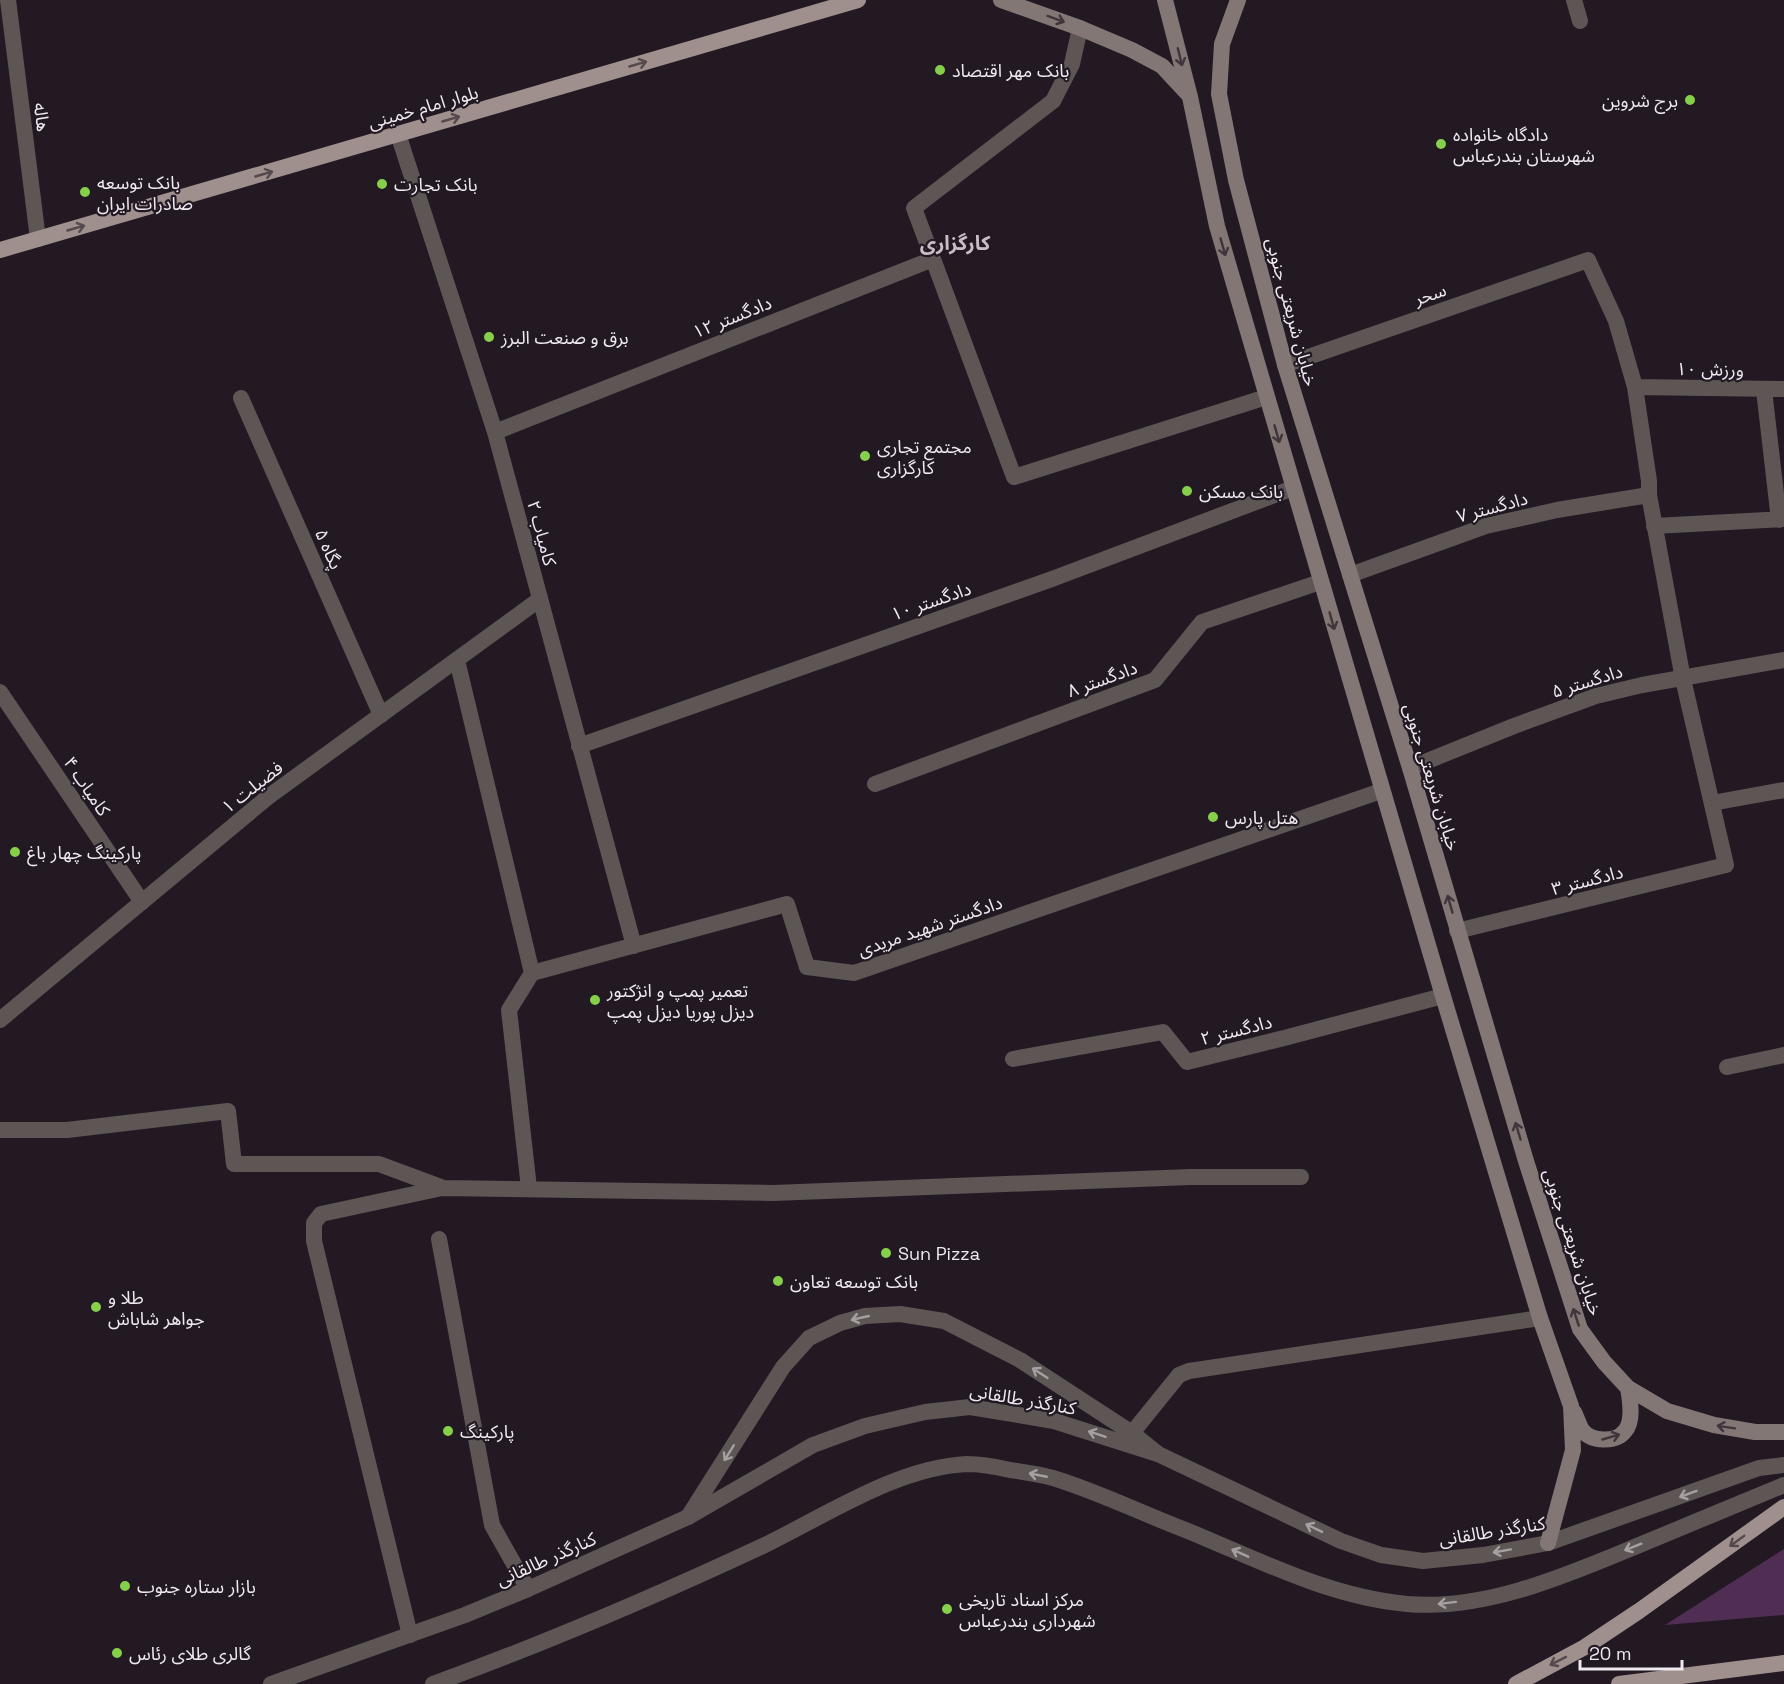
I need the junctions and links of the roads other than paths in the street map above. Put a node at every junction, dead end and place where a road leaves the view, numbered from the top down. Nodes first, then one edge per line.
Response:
1 (8, 0) edge
2 (858, 0) edge
3 (1001, 0) edge
4 (1165, 0) edge
5 (1238, 0) edge
6 (1574, 0) edge
7 (1580, 21) dead end
8 (1080, 28) junction
9 (1191, 98) junction
10 (398, 134) junction
11 (38, 239) junction
12 (0, 250) edge
13 (933, 259) junction
14 (1285, 365) junction
15 (1635, 387) junction
16 (1784, 389) edge
17 (1764, 390) junction
18 (1266, 397) junction
19 (242, 398) dead end
20 (495, 432) junction
21 (1293, 488) junction
22 (1649, 495) junction
23 (1781, 520) edge
24 (1654, 526) junction
25 (1350, 575) junction
26 (1320, 582) junction
27 (540, 599) junction
28 (457, 660) junction
29 (1784, 660) edge
30 (1683, 679) junction
31 (0, 692) edge
32 (381, 715) junction
33 (579, 746) junction
34 (1410, 768) junction
35 (875, 784) dead end
36 (1784, 790) edge
37 (1381, 791) junction
38 (1712, 803) junction
39 (142, 902) junction
40 (1457, 931) junction
41 (634, 946) junction
42 (532, 973) junction
43 (1443, 996) junction
44 (0, 1020) edge
45 (1784, 1055) edge
46 (1013, 1059) dead end
47 (1727, 1067) dead end
48 (0, 1130) edge
49 (1301, 1177) dead end
50 (442, 1188) junction
51 (529, 1188) junction
52 (439, 1239) dead end
53 (1540, 1318) junction
54 (1628, 1388) junction
55 (1571, 1406) junction
56 (1784, 1432) edge
57 (1132, 1433) junction
58 (1158, 1454) junction
59 (1784, 1465) edge
60 (1784, 1485) edge
61 (1784, 1507) edge
62 (688, 1517) junction
63 (1548, 1543) junction
64 (528, 1589) junction
65 (410, 1635) junction
66 (1784, 1663) edge
67 (271, 1684) edge
68 (433, 1684) edge
69 (1515, 1684) edge
70 (1619, 1684) edge

1 - 11 street, هاله
10 -> 2 main road, بلوار امام خمینی
3 -> 8 main road
4 -> 9 main road
5 - 14 main road, خیابان شریعتی جنوبی
6 - 7 street
8 - 9 main road
8 - 13 street
9 -> 18 main road
11 -> 10 main road, بلوار امام خمینی
10 - 20 street, کامیاب ۲
11 - 12 main road, بلوار امام خمینی
13 - 18 street
13 - 20 street, دادگستر ۱۲
14 - 15 street, سحر
14 - 25 main road, خیابان شریعتی جنوبی
15 - 17 street, ورزش ۱۰
15 - 22 street
16 - 17 street, ورزش ۱۰
17 - 23 street
18 -> 21 main road
19 - 32 street, پگاه ۵
20 - 27 street, کامیاب ۲
21 - 26 main road
21 - 33 street, دادگستر ۱۰
22 - 24 street
22 - 25 street, دادگستر ۷
23 - 24 street
24 - 30 street
25 - 34 main road, خیابان شریعتی جنوبی
26 - 35 street, دادگستر ۸
26 -> 37 main road
27 - 28 street, فضیلت ۱
27 - 33 street, کامیاب ۲
28 - 32 street, فضیلت ۱
28 - 42 street
29 - 30 street, دادگستر ۵
30 - 34 street, دادگستر ۵
30 - 38 street
31 - 39 street, کامیاب ۴
32 - 39 street, فضیلت ۱
33 - 41 street, کامیاب ۲
40 -> 34 main road, خیابان شریعتی جنوبی
36 - 38 street
37 - 41 street, دادگستر شهید مریدی
37 - 43 main road
38 - 40 street, دادگستر ۳
39 - 44 street, فضیلت ۱
54 -> 40 main road, خیابان شریعتی جنوبی
41 - 42 street, دادگستر شهید مریدی
42 - 51 street
43 - 46 street, دادگستر ۲
43 - 53 main road
45 - 47 street
48 - 50 street
49 - 51 street
50 - 51 street
50 - 65 street
52 - 64 street
53 - 55 main road
53 - 57 street
55 -> 54 main road
56 -> 54 main road, خیابان شریعتی جنوبی
55 - 63 main road
57 - 58 street
57 -> 62 street
58 -> 62 street, کنارگذر طالقانی
63 -> 58 street, کنارگذر طالقانی
59 -> 63 street, کنارگذر طالقانی
60 -> 68 street
61 -> 69 main road
62 - 64 street, کنارگذر طالقانی
64 - 65 street, کنارگذر طالقانی
65 - 67 street, کنارگذر طالقانی
66 - 70 main road

